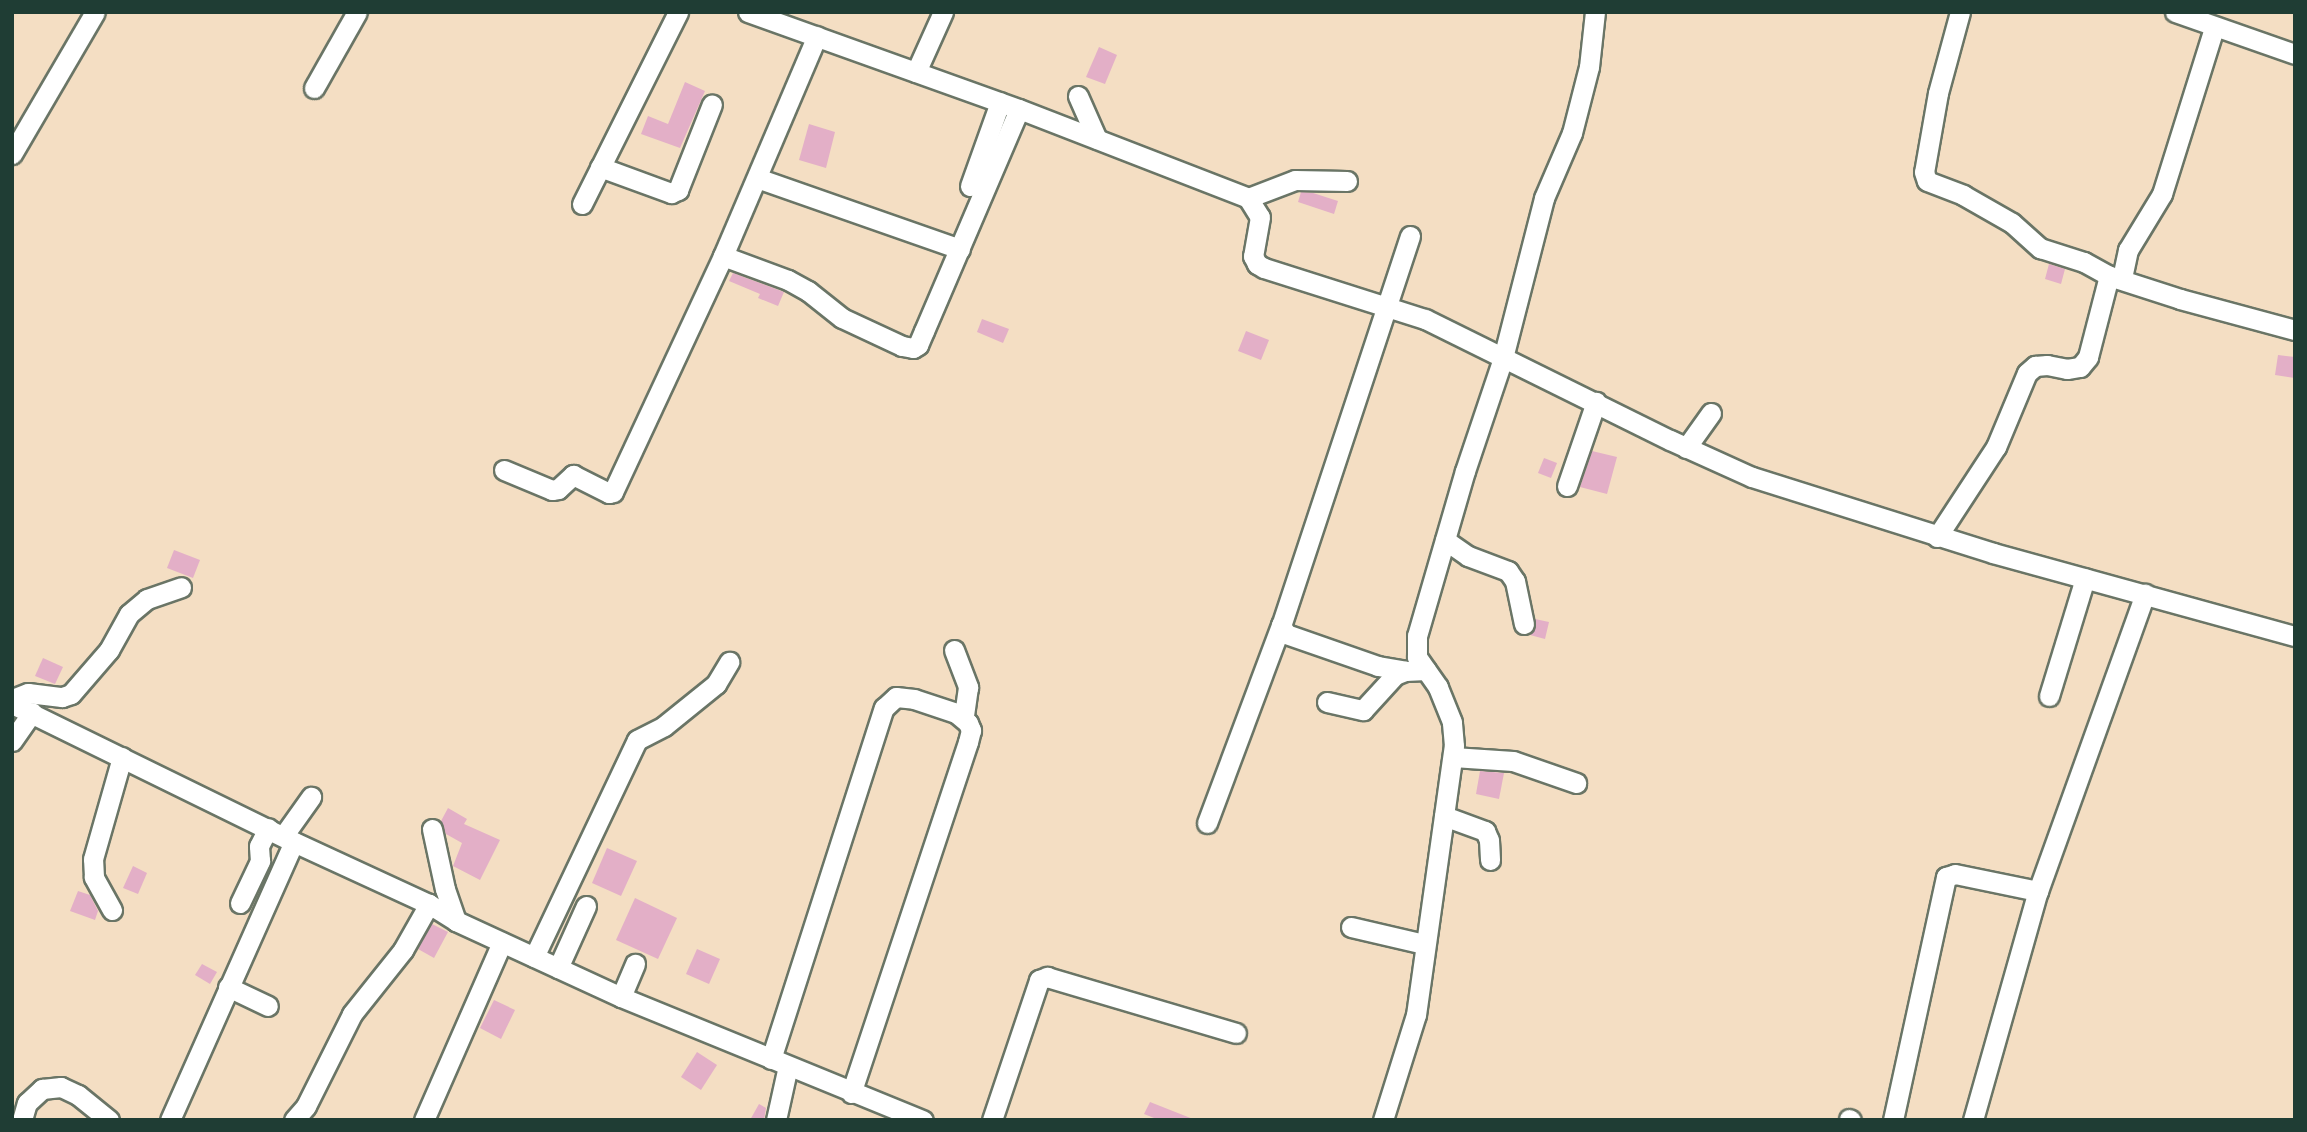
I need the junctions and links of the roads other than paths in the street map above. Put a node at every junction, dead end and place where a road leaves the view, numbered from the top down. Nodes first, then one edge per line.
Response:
1 (95, 12) edge
2 (358, 12) edge
3 (678, 12) edge
4 (748, 12) edge
5 (943, 12) edge
6 (1595, 12) edge
7 (1960, 12) edge
8 (2175, 12) edge
9 (2214, 28) junction
10 (817, 36) junction
11 (2295, 54) edge
12 (916, 72) junction
13 (314, 88) dead end
14 (1078, 96) dead end
15 (1000, 102) junction
16 (712, 104) dead end
17 (1019, 109) junction
18 (1097, 139) junction
19 (12, 154) edge
20 (600, 167) junction
21 (757, 178) junction
22 (1347, 181) dead end
23 (970, 186) dead end
24 (1248, 198) junction
25 (582, 204) dead end
26 (1410, 236) dead end
27 (960, 248) junction
28 (723, 256) junction
29 (2115, 277) junction
30 (1386, 306) junction
31 (2294, 326) edge
32 (1503, 358) junction
33 (1596, 402) junction
34 (1712, 414) dead end
35 (1686, 448) junction
36 (504, 470) dead end
37 (1567, 486) dead end
38 (1937, 537) junction
39 (1445, 540) junction
40 (2085, 578) junction
41 (181, 587) dead end
42 (2145, 594) junction
43 (1524, 624) dead end
44 (1281, 625) junction
45 (2295, 636) edge
46 (954, 650) dead end
47 (729, 662) dead end
48 (1426, 670) junction
49 (1405, 671) junction
50 (2049, 696) dead end
51 (12, 701) edge
52 (1327, 702) dead end
53 (32, 712) junction
54 (964, 717) junction
55 (12, 741) edge
56 (122, 757) junction
57 (1453, 757) junction
58 (1576, 783) dead end
59 (311, 797) dead end
60 (1444, 816) junction
61 (1207, 823) dead end
62 (432, 829) dead end
63 (282, 835) junction
64 (1490, 860) dead end
65 (2038, 891) junction
66 (240, 903) dead end
67 (429, 904) junction
68 (586, 906) dead end
69 (112, 910) dead end
70 (456, 921) junction
71 (1351, 928) dead end
72 (502, 942) junction
73 (1424, 944) junction
74 (534, 957) junction
75 (635, 964) dead end
76 (558, 968) junction
77 (228, 987) junction
78 (621, 997) junction
79 (268, 1006) dead end
80 (1236, 1033) dead end
81 (780, 1063) junction
82 (851, 1093) junction
83 (22, 1120) edge
84 (109, 1120) edge
85 (170, 1120) edge
86 (294, 1120) edge
87 (424, 1120) edge
88 (776, 1120) edge
89 (922, 1120) edge
90 (992, 1120) edge
91 (1383, 1120) edge
92 (1893, 1120) edge
93 (1973, 1120) edge

1 - 19 street
2 - 13 street
3 - 20 street
4 - 10 street
5 - 12 street
6 - 32 street
7 - 29 street
8 - 9 street
9 - 11 street
9 - 29 street
10 - 12 street
10 - 21 street
12 - 15 street
14 - 18 street
15 - 17 street
15 - 23 street
16 - 20 street
17 - 18 street
17 - 27 street
18 - 24 street
20 - 25 street
21 - 27 street
21 - 28 street
22 - 24 street
24 - 30 street
26 - 30 street
27 - 28 street
28 - 36 street
29 - 31 street
29 - 38 street
30 - 32 street
30 - 44 street
32 - 33 street
32 - 39 street
33 - 35 street
33 - 37 street
34 - 35 street
35 - 38 street
38 - 40 street
39 - 43 street
39 - 48 street
40 - 42 street
40 - 50 street
41 - 51 street
42 - 45 street
42 - 65 street
44 - 49 street
44 - 61 street
46 - 54 street
47 - 74 street
48 - 49 street
48 - 57 street
49 - 52 street
51 - 53 street
53 - 55 street
53 - 56 street
54 - 81 street
54 - 82 street
56 - 63 street
56 - 69 street
57 - 58 street
57 - 60 street
59 - 63 street
60 - 64 street
60 - 73 street
62 - 70 street
63 - 66 street
63 - 67 street
63 - 77 street
65 - 92 street
65 - 93 street
67 - 70 street
67 - 86 street
68 - 76 street
70 - 72 street
71 - 73 street
72 - 74 street
72 - 87 street
73 - 91 street
74 - 76 street
75 - 78 street
76 - 78 street
77 - 79 street
77 - 85 street
78 - 81 street
80 - 90 street
81 - 82 street
81 - 88 street
82 - 89 street
83 - 84 street

